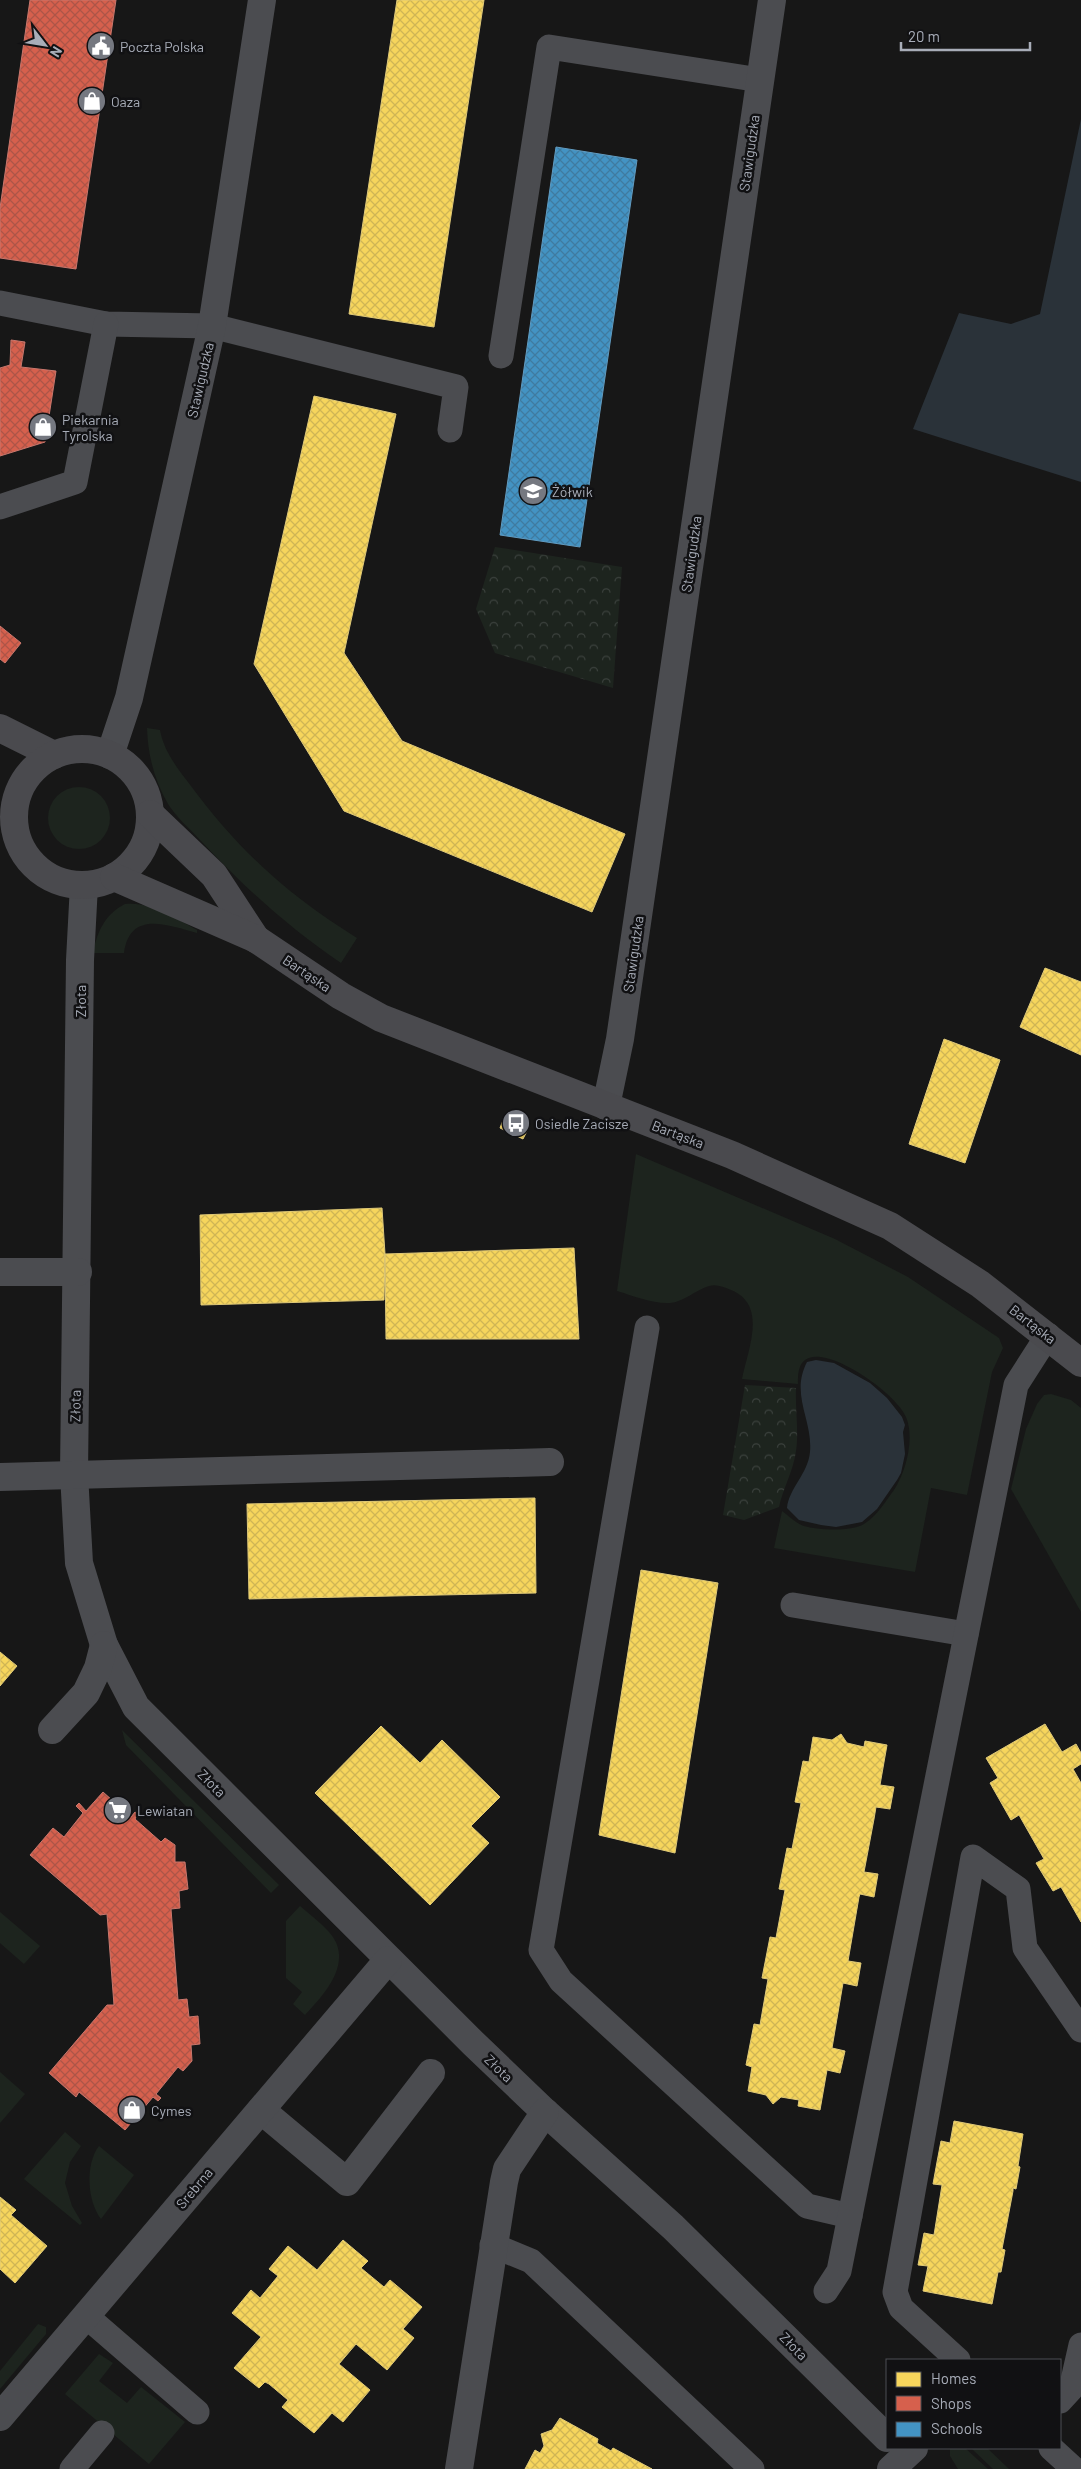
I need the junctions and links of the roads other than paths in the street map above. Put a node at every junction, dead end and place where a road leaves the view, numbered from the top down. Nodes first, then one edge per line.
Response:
1 (262, 0) edge
2 (772, 0) edge
3 (760, 80) junction
4 (0, 303) edge
5 (106, 324) junction
6 (212, 326) junction
7 (501, 356) dead end
8 (450, 430) dead end
9 (0, 507) edge
10 (0, 728) edge
11 (54, 755) junction
12 (110, 755) junction
13 (8, 791) edge
14 (150, 814) junction
15 (114, 877) junction
16 (84, 885) junction
17 (256, 939) junction
18 (606, 1106) junction
19 (0, 1272) edge
20 (78, 1272) junction
21 (647, 1328) dead end
22 (1048, 1335) junction
23 (1081, 1363) edge
24 (550, 1462) dead end
25 (74, 1474) junction
26 (0, 1477) edge
27 (793, 1605) dead end
28 (966, 1634) junction
29 (104, 1645) junction
30 (52, 1730) dead end
31 (388, 1960) junction
32 (1081, 2030) edge
33 (431, 2073) dead end
34 (261, 2110) junction
35 (545, 2112) junction
36 (850, 2216) junction
37 (492, 2245) junction
38 (826, 2291) dead end
39 (86, 2316) junction
40 (1081, 2345) edge
41 (957, 2359) edge
42 (1061, 2400) edge
43 (197, 2412) dead end
44 (0, 2417) edge
45 (102, 2433) dead end
46 (886, 2439) edge
47 (1052, 2449) edge
48 (72, 2469) edge
49 (459, 2469) edge
50 (752, 2469) edge
51 (1074, 2469) edge

1 - 6 street, Stawigudzka
2 - 3 street, Stawigudzka
3 - 7 lane
3 - 18 street, Stawigudzka
4 - 5 lane
5 - 6 lane
5 - 9 lane
6 - 8 lane
6 - 12 street, Stawigudzka
10 - 11 street
11 - 12 street, Bartąska
11 - 13 street, Bartąska
12 - 14 street, Bartąska
13 - 16 street, Bartąska
14 - 15 street, Bartąska
14 - 17 street, Bartąska
15 - 16 street, Bartąska
15 - 17 street, Bartąska
16 - 20 street, Złota
17 - 18 street, Bartąska
18 - 22 street, Bartąska
19 - 20 street
20 - 25 street, Złota
21 - 36 lane
22 - 23 street, Bartąska
22 - 28 lane
24 - 25 street
25 - 26 street
25 - 29 street, Złota
27 - 28 lane
28 - 36 lane
29 - 30 street
29 - 31 street, Złota
31 - 34 street, Srebrna
31 - 35 street, Złota
32 - 41 lane
33 - 34 street
34 - 39 street, Srebrna
35 - 37 street
35 - 46 street, Złota
36 - 38 lane
37 - 49 street
37 - 50 lane
39 - 43 lane
39 - 44 street, Srebrna
40 - 42 lane
45 - 48 lane
47 - 51 lane

